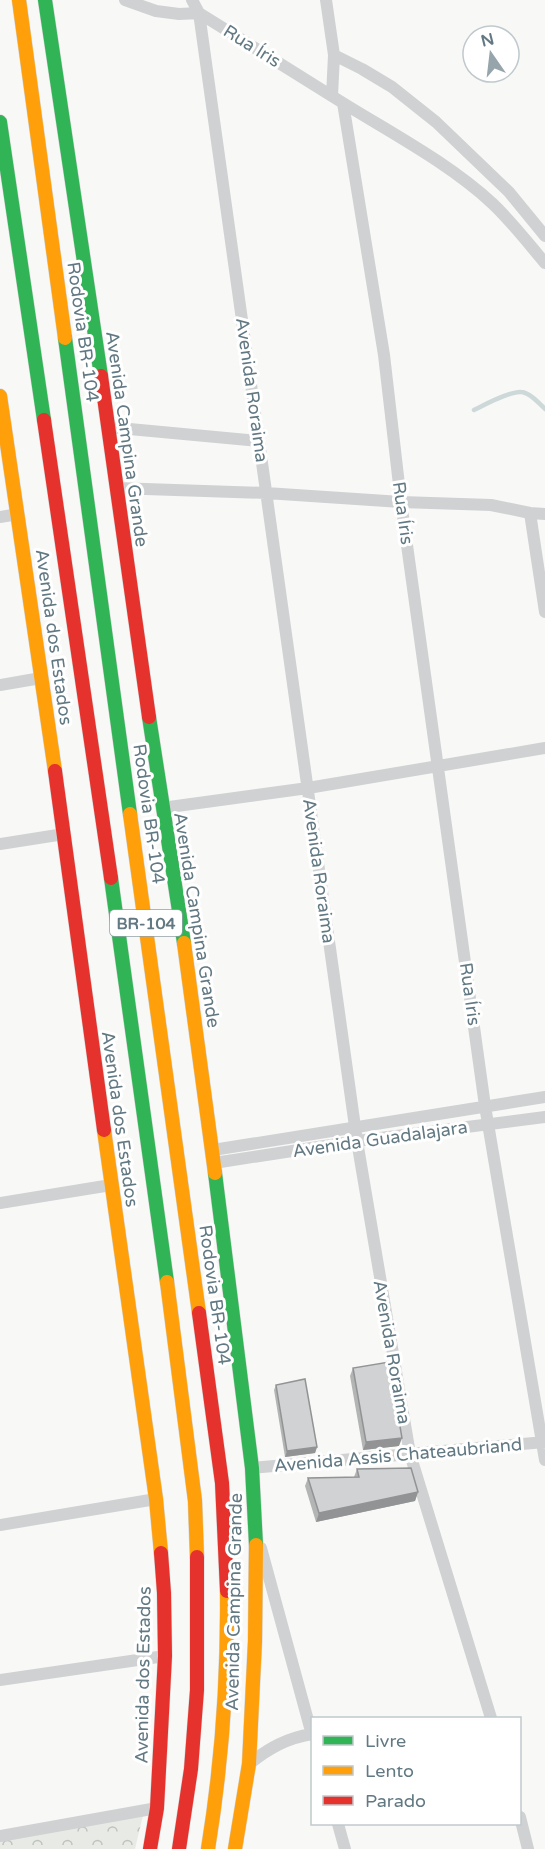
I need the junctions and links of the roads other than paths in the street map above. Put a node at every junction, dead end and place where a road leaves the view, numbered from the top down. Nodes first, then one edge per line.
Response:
1 (19, 0) edge
2 (45, 0) edge
3 (125, 0) edge
4 (192, 0) edge
5 (326, 0) edge
6 (199, 13) junction
7 (334, 55) junction
8 (332, 96) junction
9 (343, 104) junction
10 (0, 122) edge
11 (545, 236) edge
12 (545, 263) edge
13 (0, 396) edge
14 (108, 427) junction
15 (259, 441) junction
16 (116, 488) junction
17 (266, 493) junction
18 (401, 502) junction
19 (530, 513) junction
20 (18, 514) junction
21 (545, 514) edge
22 (0, 517) edge
23 (545, 612) edge
24 (41, 678) junction
25 (0, 685) edge
26 (545, 748) edge
27 (439, 765) junction
28 (308, 788) junction
29 (162, 808) junction
30 (64, 834) junction
31 (0, 844) edge
32 (545, 1097) edge
33 (485, 1106) junction
34 (545, 1117) edge
35 (488, 1124) junction
36 (355, 1126) junction
37 (357, 1141) junction
38 (214, 1157) junction
39 (111, 1185) junction
40 (0, 1203) edge
41 (543, 1442) edge
42 (410, 1454) junction
43 (545, 1460) edge
44 (252, 1468) junction
45 (156, 1499) junction
46 (0, 1525) edge
47 (256, 1528) junction
48 (165, 1656) junction
49 (0, 1680) edge
50 (489, 1717) edge
51 (311, 1730) edge
52 (311, 1734) edge
53 (249, 1764) junction
54 (157, 1808) junction
55 (521, 1824) edge
56 (338, 1825) edge
57 (0, 1836) edge
58 (150, 1849) edge
59 (179, 1849) edge
60 (207, 1849) edge
61 (235, 1849) edge
62 (345, 1849) edge
63 (528, 1849) edge

1 - 60 main road, Rodovia BR-104 / BR-104
2 - 14 main road, Avenida Campina Grande
3 - 6 street
4 - 6 street, Rua Íris
5 - 7 street
6 - 8 street, Rua Íris
6 - 15 street, Avenida Roraima
7 - 8 street
7 - 11 street
8 - 9 street, Rua Íris
9 - 12 street
9 - 18 street, Rua Íris
10 - 59 main road, BR-104
13 - 20 main road, Avenida dos Estados
14 - 15 street
14 - 16 main road, Avenida Campina Grande
15 - 17 street, Avenida Roraima
16 - 17 street
16 - 29 main road, Avenida Campina Grande
17 - 18 street
17 - 28 street, Avenida Roraima
18 - 19 street
18 - 27 street, Rua Íris
19 - 21 street
19 - 23 street
20 - 22 street
20 - 24 main road, Avenida dos Estados
24 - 25 street
24 - 30 main road, Avenida dos Estados
26 - 27 street
27 - 28 street
27 - 33 street, Rua Íris
28 - 29 street
28 - 36 street, Avenida Roraima
29 - 38 main road, Avenida Campina Grande
30 - 31 street
30 - 39 main road, Avenida dos Estados
32 - 33 street
33 - 35 street, Rua Íris
33 - 36 street
34 - 35 street, Avenida Guadalajara
35 - 37 street, Avenida Guadalajara
35 - 41 street, Rua Íris
36 - 37 street, Avenida Roraima
36 - 38 street
37 - 38 street, Avenida Guadalajara
37 - 42 street, Avenida Roraima
38 - 44 main road, Avenida Campina Grande
39 - 40 street
39 - 45 main road, Avenida dos Estados
41 - 42 street, Avenida Assis Chateaubriand
41 - 43 street, Rua Íris
42 - 44 street, Avenida Assis Chateaubriand
42 - 50 street, Avenida Roraima
44 - 47 main road, Avenida Campina Grande
45 - 46 street
45 - 48 main road, Avenida dos Estados
47 - 51 street
47 - 53 main road, Avenida Campina Grande
48 - 49 street
48 - 54 main road, Avenida dos Estados
52 - 53 street
53 - 61 main road, Avenida Campina Grande
54 - 57 street
54 - 58 main road, Avenida dos Estados
55 - 63 street
56 - 62 street

